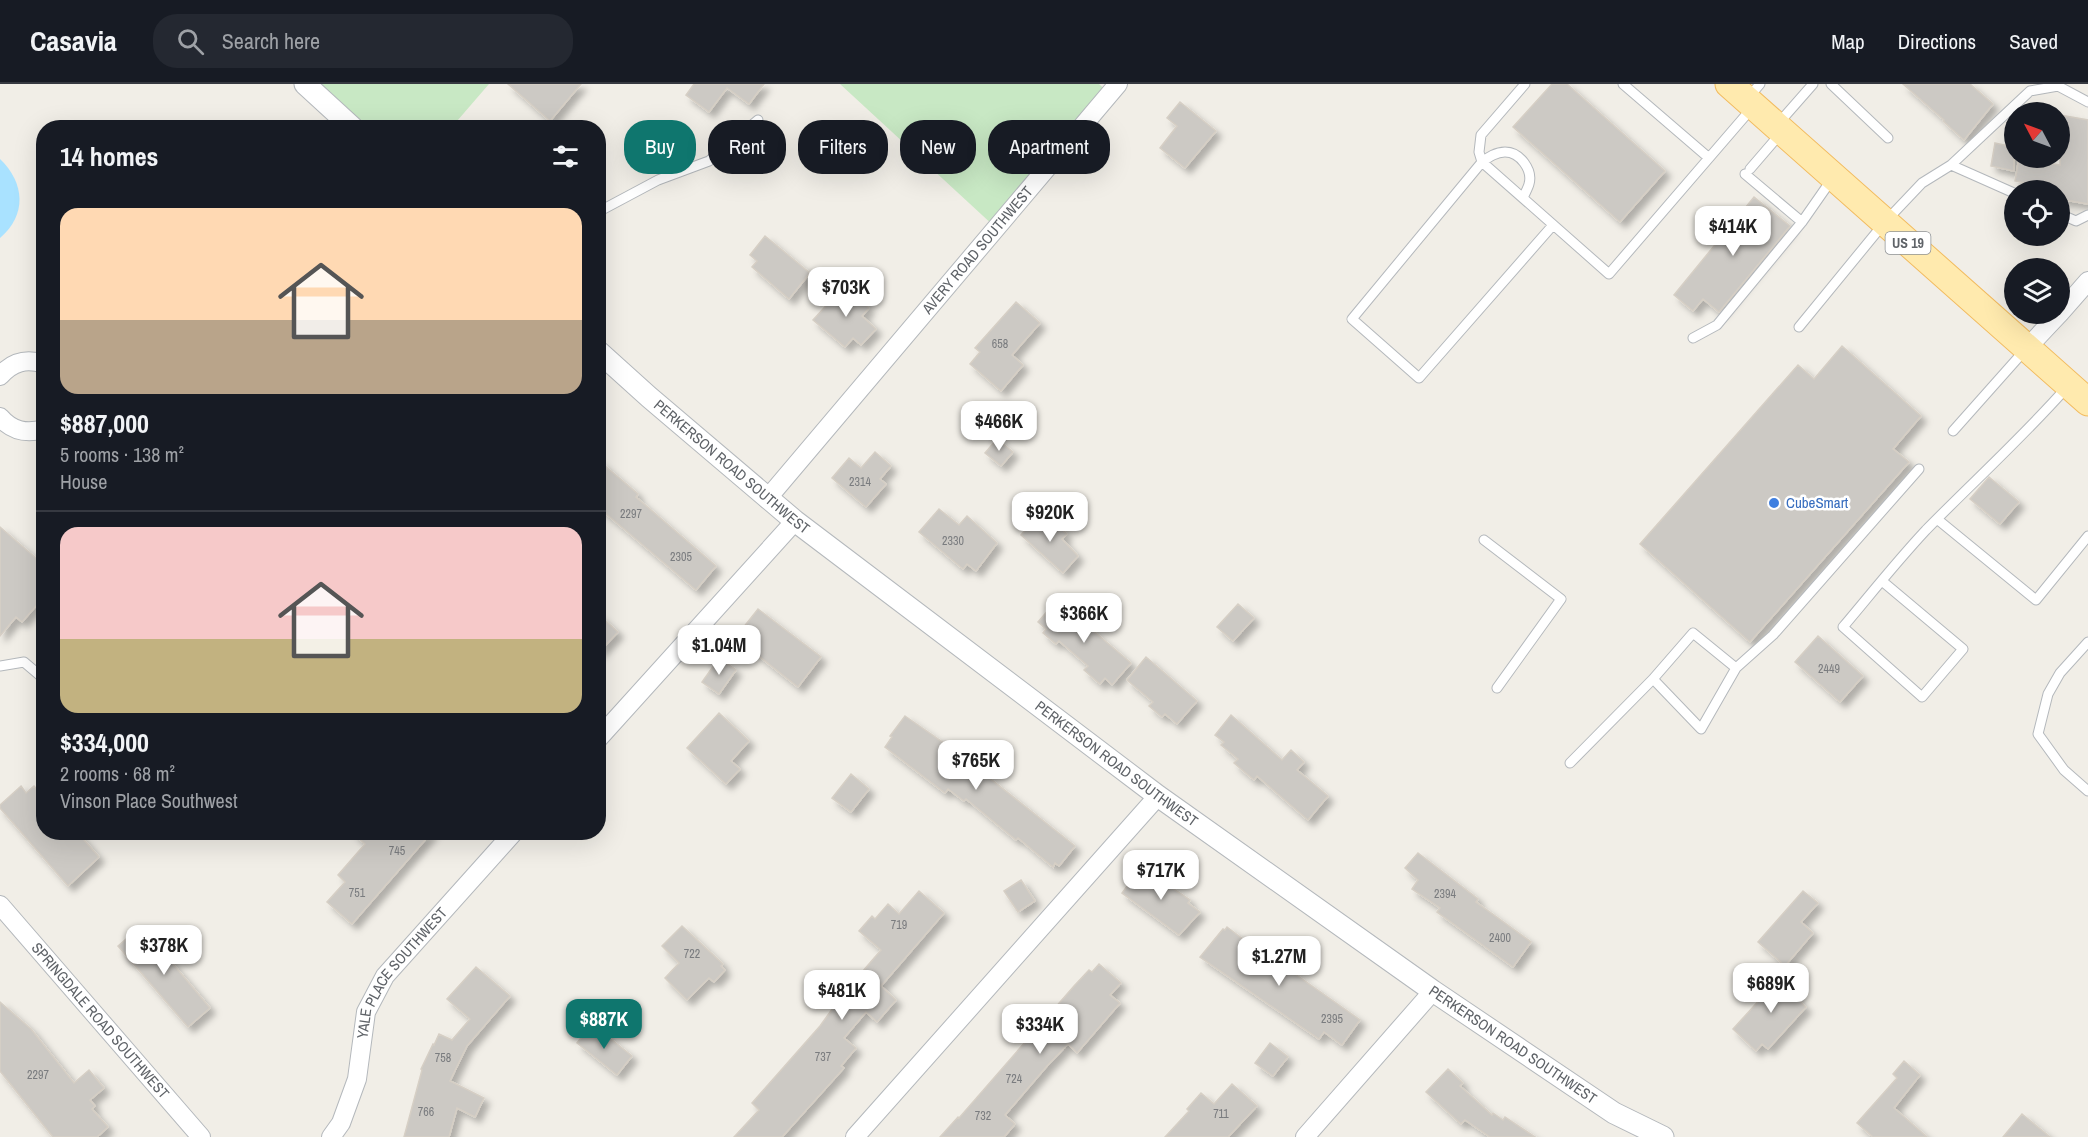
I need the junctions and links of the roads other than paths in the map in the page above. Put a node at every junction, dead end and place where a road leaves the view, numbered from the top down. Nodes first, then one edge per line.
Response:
1 (305, 84) edge
2 (1118, 84) edge
3 (1525, 84) edge
4 (1623, 84) edge
5 (1813, 84) edge
6 (1831, 84) edge
7 (1747, 93) edge
8 (2088, 102) edge
9 (344, 120) edge
10 (1779, 129) junction
11 (1888, 138) dead end
12 (1709, 158) junction
13 (708, 161) edge
14 (1482, 162) junction
15 (1951, 165) junction
16 (1833, 177) junction
17 (2004, 189) edge
18 (1523, 198) junction
19 (606, 208) edge
20 (2088, 215) edge
21 (2070, 218) edge
22 (1802, 222) junction
23 (1885, 222) junction
24 (1553, 225) junction
25 (2088, 281) edge
26 (2070, 301) edge
27 (2049, 324) edge
28 (1799, 327) dead end
29 (1693, 338) dead end
30 (2027, 348) junction
31 (606, 358) edge
32 (36, 362) edge
33 (0, 376) edge
34 (2078, 394) edge
35 (0, 417) edge
36 (36, 430) edge
37 (1953, 431) dead end
38 (1920, 470) dead end
39 (768, 499) junction
40 (1937, 519) junction
41 (795, 521) junction
42 (2088, 536) edge
43 (1484, 540) dead end
44 (1882, 581) junction
45 (2088, 642) edge
46 (0, 666) edge
47 (1736, 668) junction
48 (36, 672) edge
49 (1653, 679) junction
50 (1497, 688) dead end
51 (606, 729) edge
52 (1570, 763) dead end
53 (2088, 791) edge
54 (1158, 796) junction
55 (507, 840) edge
56 (0, 905) edge
57 (1433, 991) junction
58 (201, 1137) edge
59 (331, 1137) edge
60 (855, 1137) edge
61 (1305, 1137) edge
62 (1663, 1137) edge

1 - 9 street
2 - 39 street, AVERY ROAD SOUTHWEST
3 - 14 lane
4 - 12 lane
5 - 10 lane
6 - 11 lane
7 - 10 main road, US 19
7 - 12 lane
8 - 15 lane
10 - 16 main road, US 19
10 - 22 lane
12 - 24 lane
13 - 19 lane
14 - 18 lane
14 - 18 lane
14 - 24 lane
15 - 17 lane
15 - 23 lane
16 - 22 lane
16 - 23 main road, US 19
18 - 24 lane
20 - 21 lane
22 - 29 lane
23 - 28 lane
23 - 30 main road, US 19
25 - 26 street
27 - 30 street
30 - 34 main road, US 19
30 - 37 lane
31 - 39 street, PERKERSON ROAD SOUTHWEST
32 - 33 street
34 - 40 lane
35 - 36 street
38 - 47 lane
39 - 41 street, PERKERSON ROAD SOUTHWEST
40 - 42 lane
40 - 44 lane
41 - 51 street
41 - 54 street, PERKERSON ROAD SOUTHWEST
43 - 50 lane
44 - 44 lane
45 - 53 lane
46 - 48 lane
47 - 49 lane
47 - 49 lane
49 - 52 lane
54 - 57 street, PERKERSON ROAD SOUTHWEST
54 - 60 street
55 - 59 street, YALE PLACE SOUTHWEST
56 - 58 street, SPRINGDALE ROAD SOUTHWEST
57 - 61 street
57 - 62 street, PERKERSON ROAD SOUTHWEST

